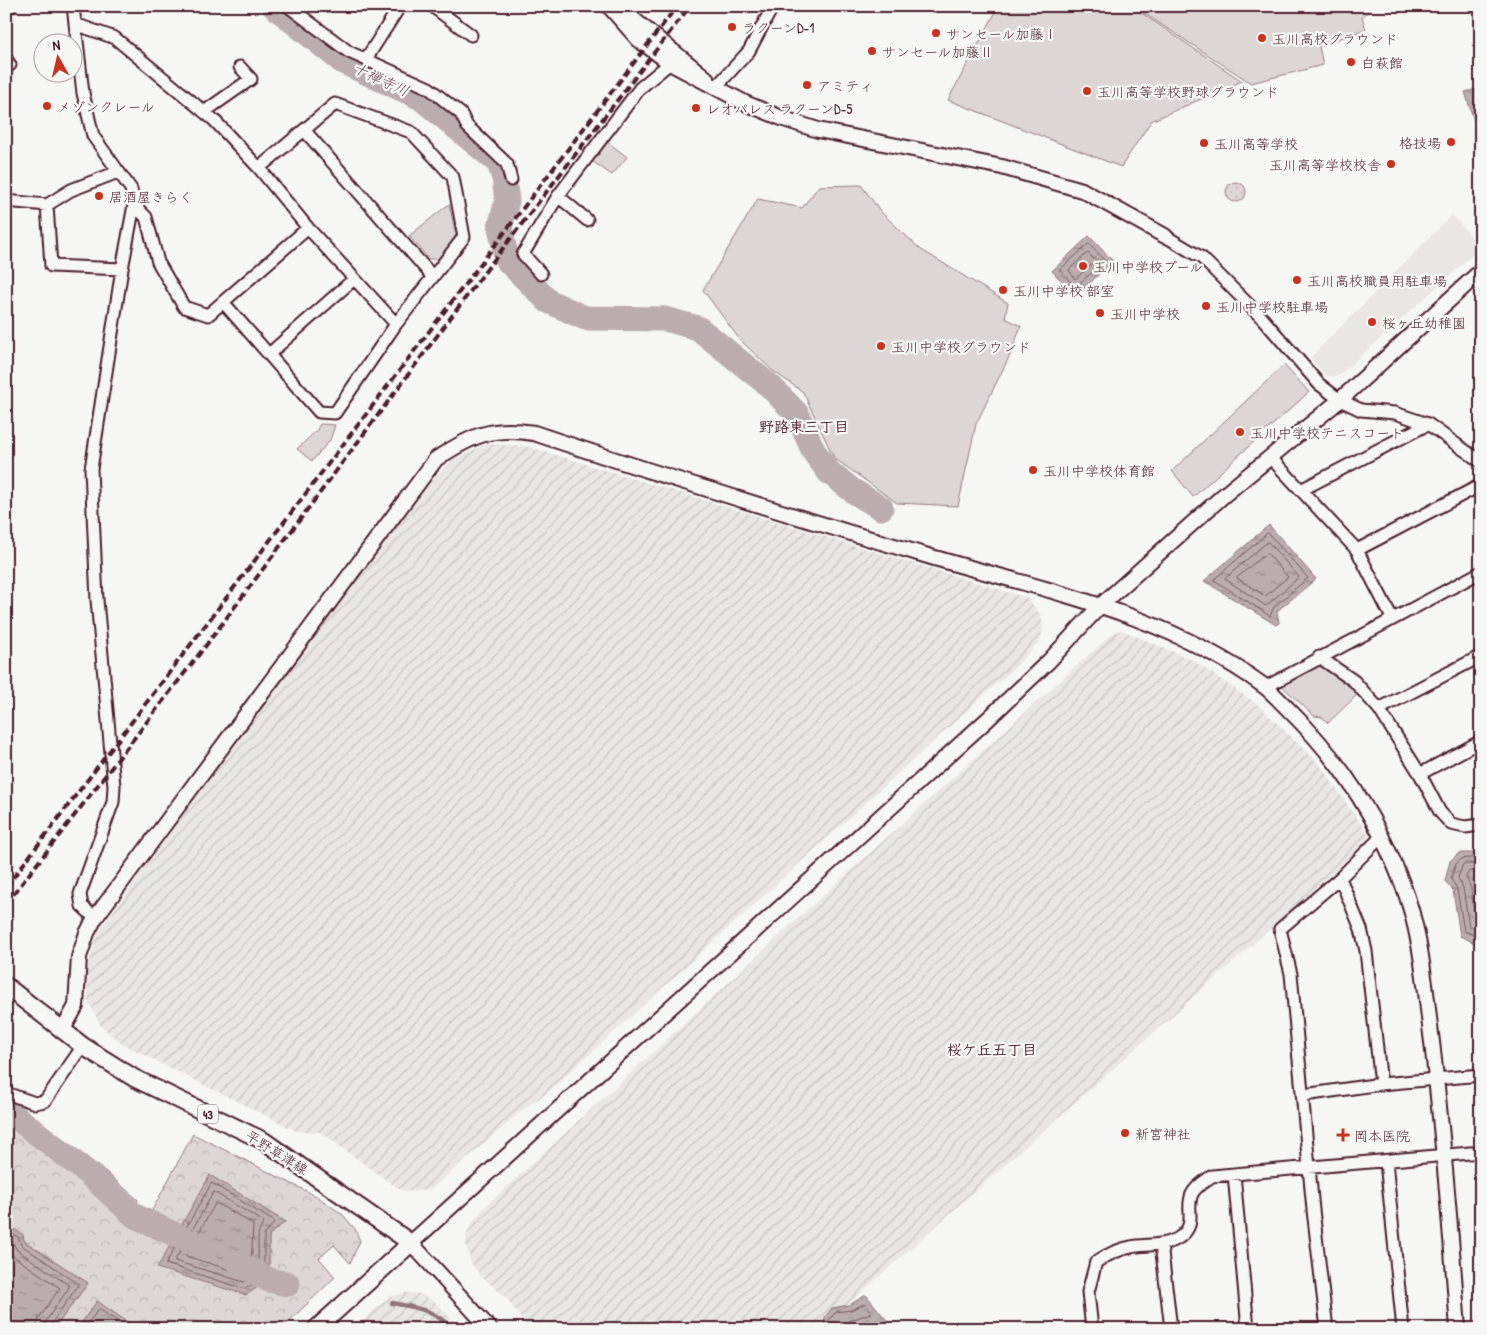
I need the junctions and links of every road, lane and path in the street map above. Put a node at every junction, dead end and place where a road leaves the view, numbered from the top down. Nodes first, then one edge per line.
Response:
1 (11, 6) edge
2 (73, 6) edge
3 (288, 6) edge
4 (400, 6) edge
5 (432, 6) edge
6 (609, 6) edge
7 (621, 6) edge
8 (773, 6) edge
9 (6, 9) edge
10 (75, 24) junction
11 (471, 35) dead end
12 (366, 59) junction
13 (670, 63) junction
14 (240, 67) dead end
15 (716, 87) junction
16 (204, 112) junction
17 (305, 131) junction
18 (259, 168) junction
19 (118, 172) junction
20 (511, 180) dead end
21 (558, 196) junction
22 (6, 201) edge
23 (47, 205) junction
24 (134, 205) junction
25 (587, 220) dead end
26 (308, 228) junction
27 (1165, 236) joint
28 (122, 269) junction
29 (1481, 271) edge
30 (541, 274) dead end
31 (433, 277) junction
32 (354, 278) junction
33 (223, 302) junction
34 (396, 324) junction
35 (268, 354) junction
36 (1340, 400) junction
37 (1428, 424) junction
38 (1270, 456) junction
39 (1481, 462) edge
40 (1481, 485) edge
41 (1301, 490) junction
42 (1358, 550) junction
43 (1481, 572) edge
44 (1100, 606) junction
45 (1392, 618) junction
46 (1481, 656) edge
47 (1319, 657) junction
48 (1266, 687) junction
49 (1379, 709) junction
50 (1481, 741) edge
51 (1420, 774) junction
52 (1481, 825) edge
53 (1382, 836) junction
54 (1340, 878) junction
55 (95, 918) junction
56 (6, 986) edge
57 (62, 1031) junction
58 (83, 1046) junction
59 (1481, 1075) edge
60 (1436, 1079) junction
61 (1381, 1084) junction
62 (6, 1093) edge
63 (1304, 1094) junction
64 (1481, 1152) edge
65 (1444, 1154) junction
66 (1386, 1162) junction
67 (1310, 1168) junction
68 (1234, 1174) junction
69 (411, 1243) junction
70 (1161, 1244) junction
71 (316, 1329) edge
72 (490, 1329) edge
73 (1092, 1329) edge
74 (1171, 1329) edge
75 (1248, 1329) edge
76 (1327, 1329) edge
77 (1403, 1329) edge
78 (1458, 1329) edge

1 - 9 street
2 - 10 street
3 - 12 street
4 - 12 street
5 - 11 street
6 - 13 street
7 - 15 street
8 - 15 street
10 - 16 street
10 - 19 street
12 - 20 street
13 - 15 street
13 - 21 street
14 - 16 street
15 - 27 street
16 - 18 street
17 - 18 street
17 - 31 street
17 - 31 street
18 - 26 street
19 - 23 street
19 - 24 street
21 - 25 street
21 - 30 street
22 - 23 street
23 - 28 street
24 - 28 street
24 - 33 street
26 - 32 street
26 - 33 street
27 - 36 street
28 - 55 street
29 - 36 street
31 - 34 street
32 - 34 street
32 - 35 street
33 - 35 street
34 - 35 street
36 - 37 street
36 - 38 street
37 - 39 street
37 - 41 street
38 - 41 street
38 - 44 street
40 - 42 street
41 - 42 street
42 - 45 street
43 - 45 street
44 - 48 street
44 - 55 street
44 - 69 street
45 - 47 street
46 - 49 street
47 - 48 street
47 - 49 street
48 - 53 street
49 - 51 street
50 - 51 street
51 - 52 street
53 - 54 street
53 - 60 street
54 - 61 street
54 - 63 street
55 - 57 street
56 - 57 main road, 平野草津線 / 43
57 - 58 main road, 平野草津線 / 43
58 - 62 street
58 - 69 main road, 平野草津線 / 43
59 - 60 street
60 - 61 street
60 - 65 street
61 - 63 street
63 - 67 street
64 - 65 street
65 - 66 street
65 - 78 street
66 - 67 street
66 - 77 street
67 - 68 street
67 - 76 street
68 - 70 street
68 - 75 street
69 - 71 main road
69 - 72 street
70 - 73 street
70 - 74 street

